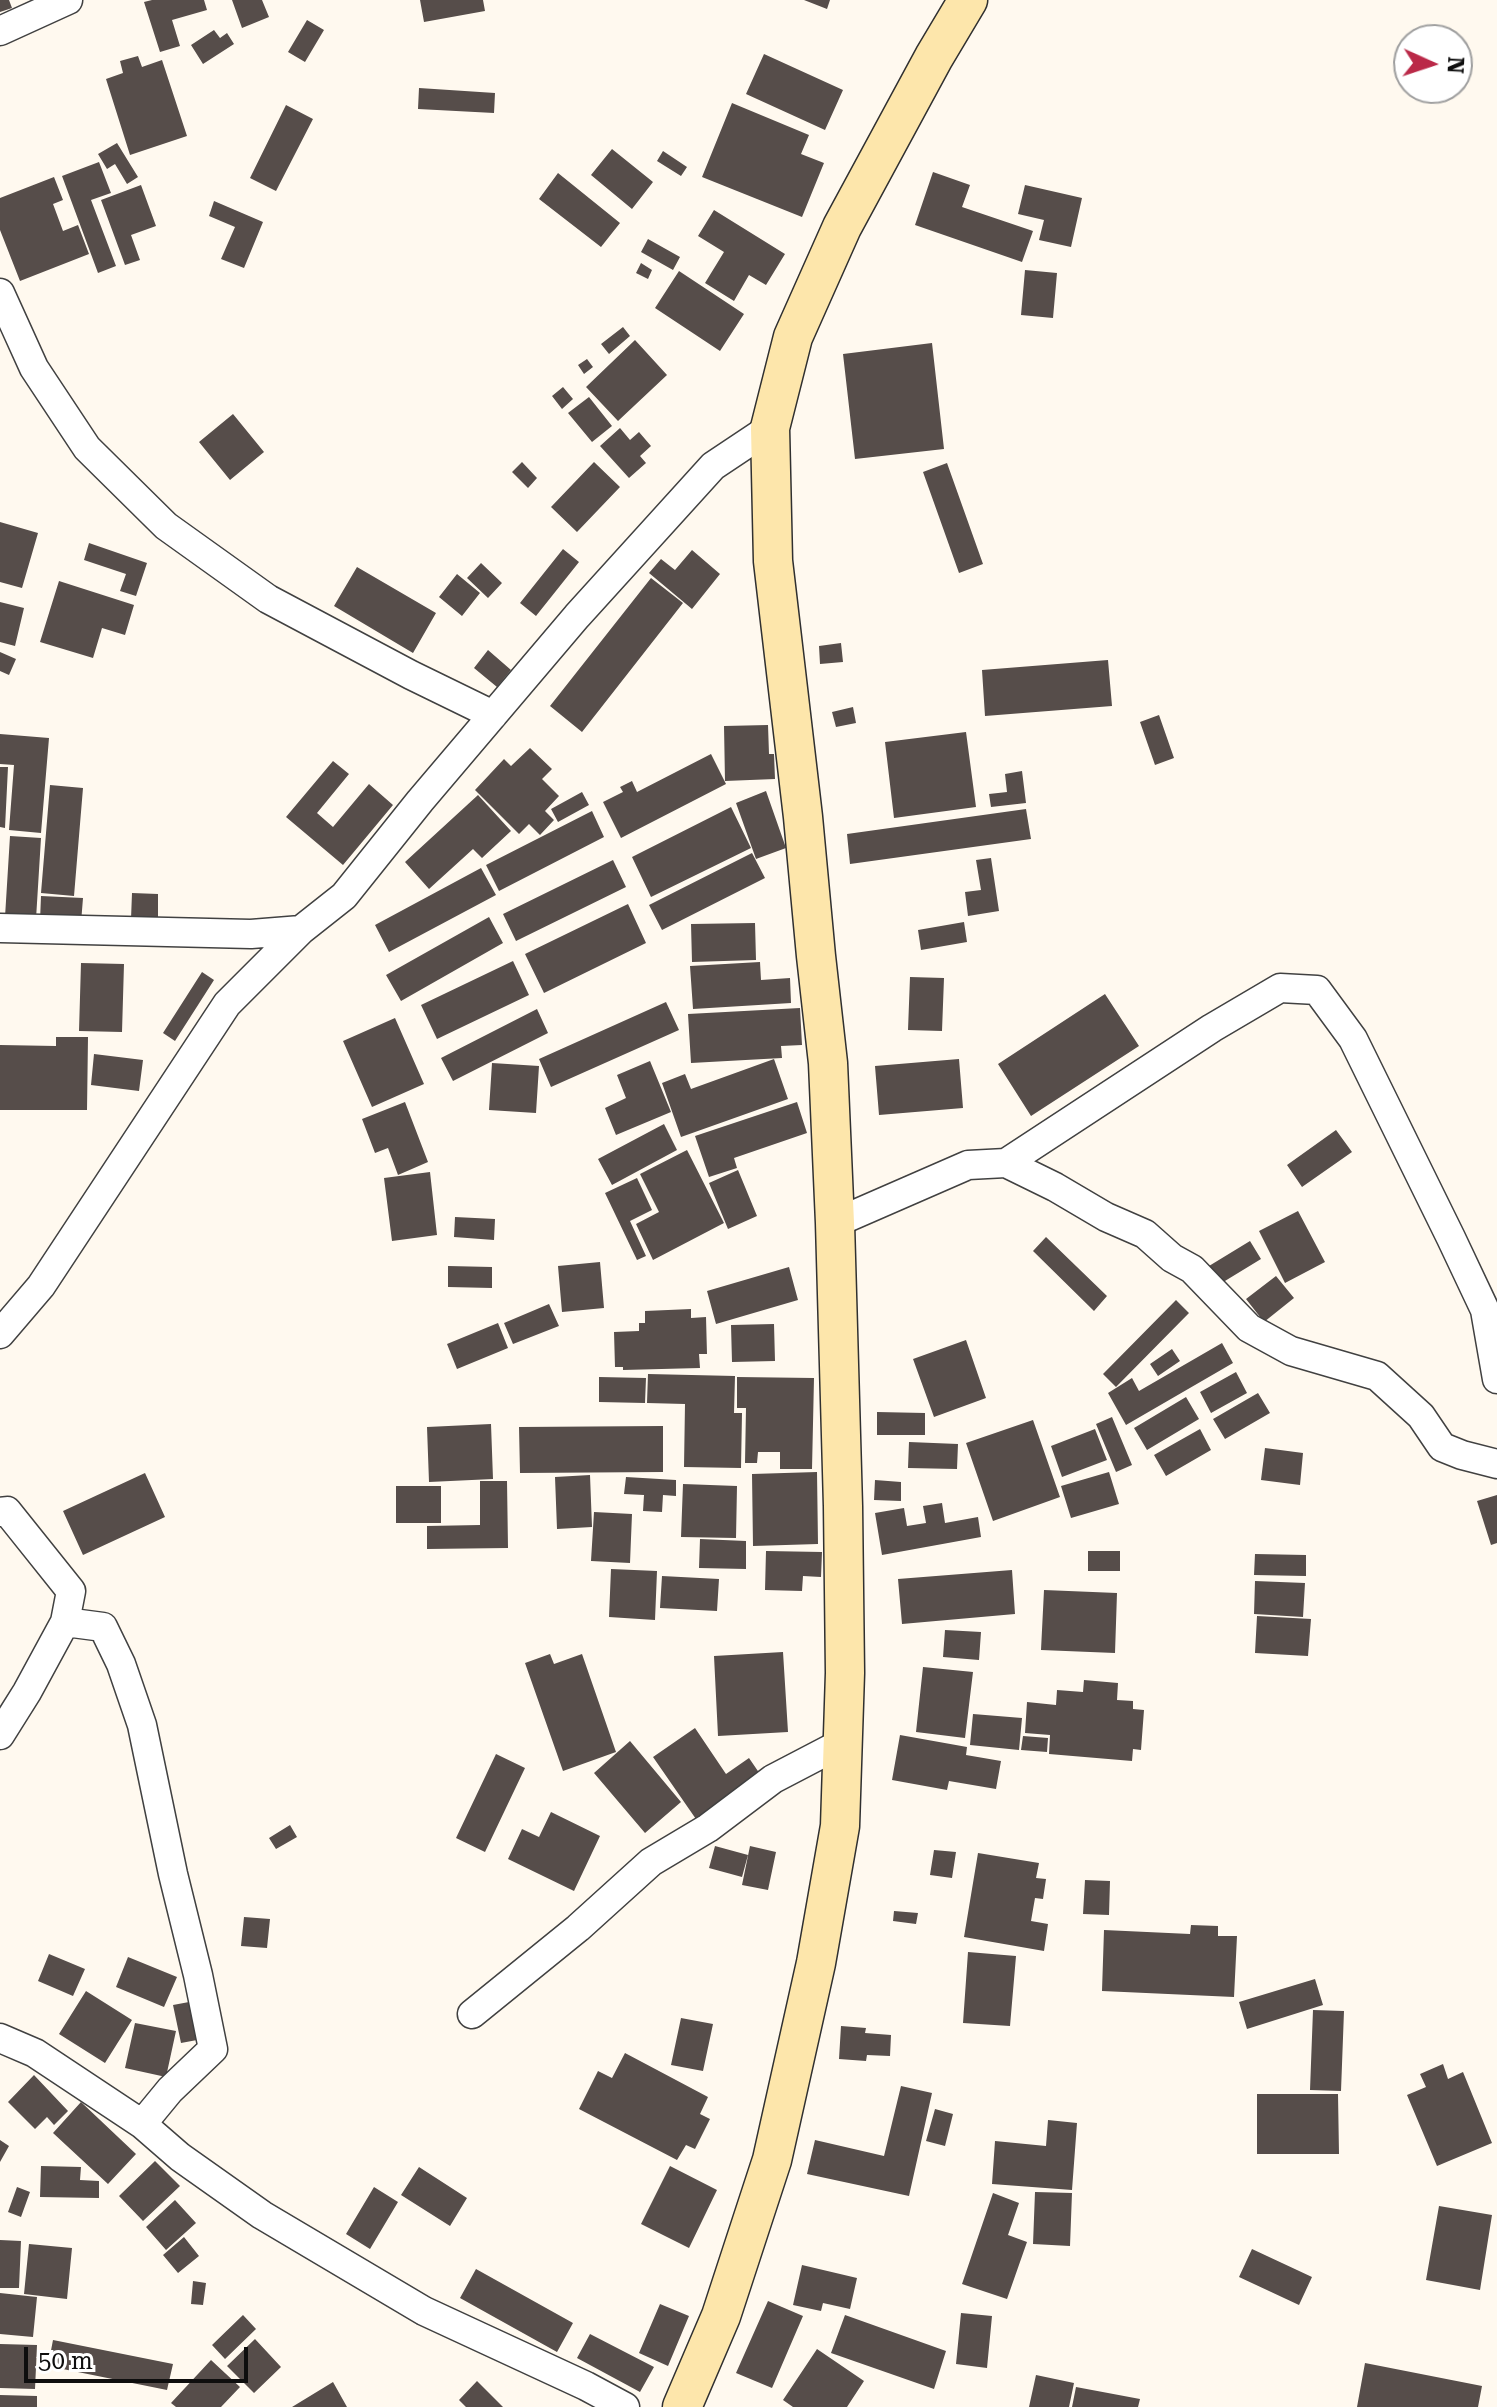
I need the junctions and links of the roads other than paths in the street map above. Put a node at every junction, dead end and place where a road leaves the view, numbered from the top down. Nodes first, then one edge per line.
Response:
1 (68, 0) edge
2 (968, 0) edge
3 (0, 31) edge
4 (0, 293) edge
5 (770, 428) junction
6 (493, 715) junction
7 (0, 928) edge
8 (301, 930) junction
9 (1006, 1163) junction
10 (835, 1223) junction
11 (0, 1334) edge
12 (1497, 1379) edge
13 (1497, 1464) edge
14 (0, 1512) edge
15 (65, 1622) junction
16 (0, 1735) edge
17 (842, 1743) junction
18 (472, 2014) dead end
19 (0, 2038) edge
20 (142, 2124) junction
21 (625, 2407) edge
22 (682, 2407) edge

1 - 3 street
2 - 5 main road
4 - 6 street
5 - 6 street
5 - 10 main road
6 - 8 street
7 - 8 street
8 - 11 street
9 - 10 street
9 - 12 street
9 - 13 street
10 - 17 main road
14 - 15 street
15 - 16 street
15 - 20 street
17 - 18 street
17 - 22 main road
19 - 20 street
20 - 21 street

